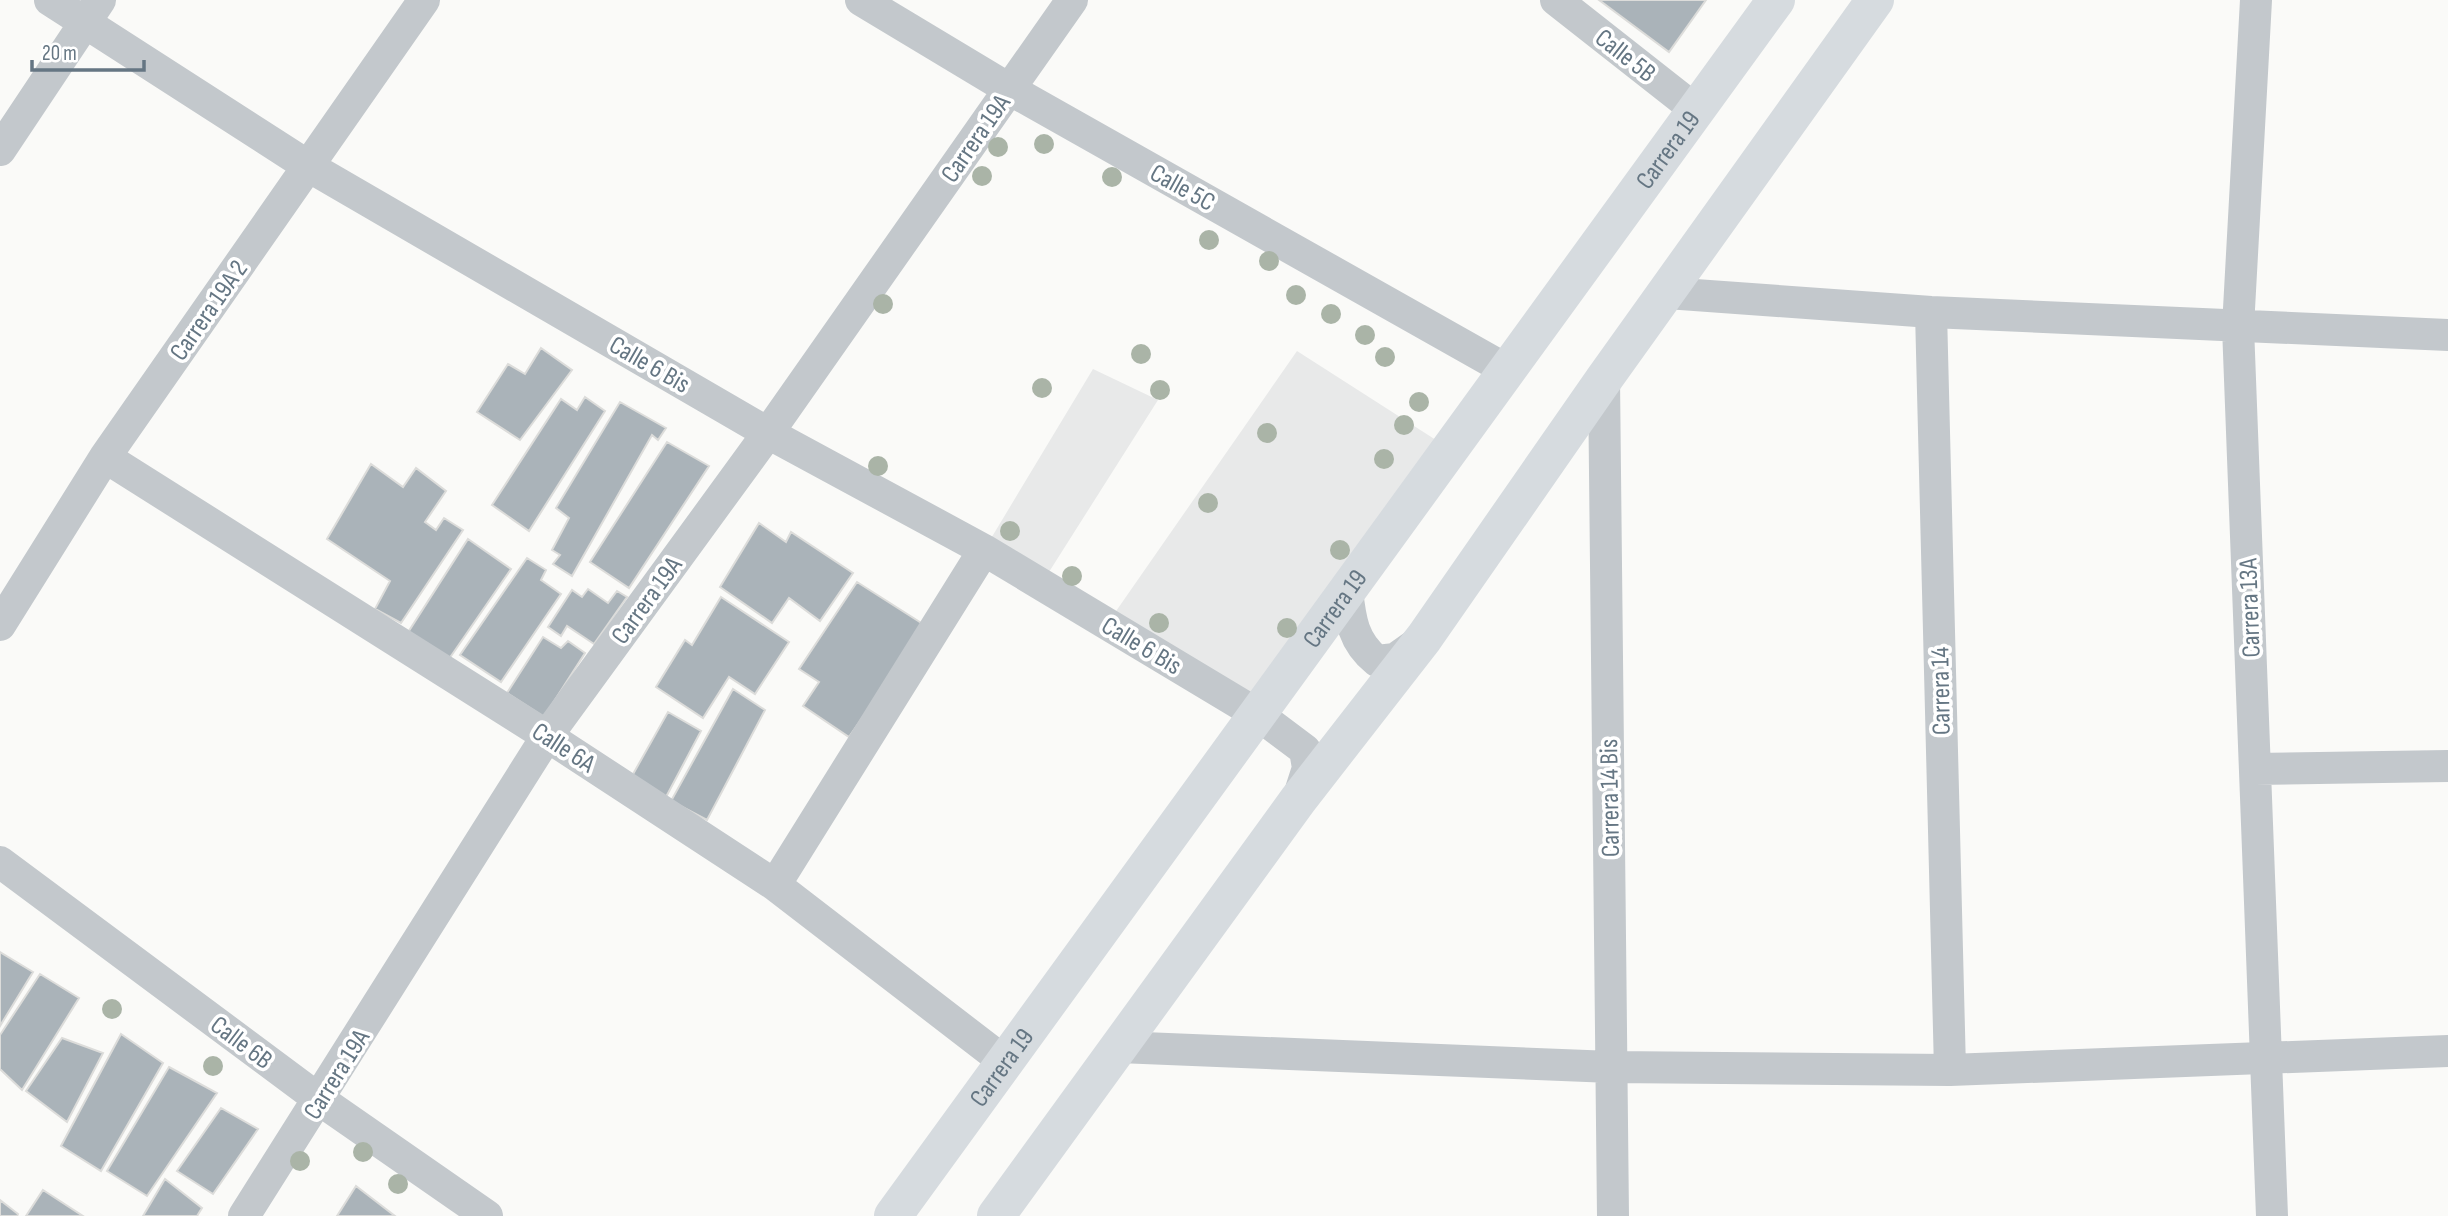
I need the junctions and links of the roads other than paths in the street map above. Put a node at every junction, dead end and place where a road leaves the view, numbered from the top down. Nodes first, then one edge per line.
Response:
1 (50, 0) edge
2 (424, 0) edge
3 (861, 0) edge
4 (1072, 0) edge
5 (1556, 0) edge
6 (1776, 0) edge
7 (1875, 0) edge
8 (2256, 0) edge
9 (92, 11) edge
10 (1009, 89) junction
11 (1696, 110) junction
12 (0, 150) edge
13 (308, 166) junction
14 (1667, 293) junction
15 (1931, 312) junction
16 (2238, 327) junction
17 (2448, 335) edge
18 (1507, 370) junction
19 (1604, 379) junction
20 (768, 433) junction
21 (105, 457) junction
22 (984, 550) junction
23 (1347, 590) junction
24 (0, 625) edge
25 (1424, 638) junction
26 (1257, 714) junction
27 (547, 736) junction
28 (2448, 766) edge
29 (2255, 769) junction
30 (1298, 800) junction
31 (0, 862) edge
32 (775, 885) junction
33 (1119, 1046) junction
34 (2448, 1051) edge
35 (2267, 1060) junction
36 (1005, 1062) junction
37 (1612, 1067) junction
38 (1950, 1070) junction
39 (320, 1100) junction
40 (244, 1216) edge
41 (487, 1216) edge
42 (893, 1216) edge
43 (996, 1216) edge
44 (1613, 1216) edge
45 (2272, 1216) edge

1 - 9 street, Calle 6 Bis
2 - 13 street, Carrera 19A 2
3 - 10 street, Calle 5C
4 - 10 street, Carrera 19A
5 - 11 street, Calle 5B
6 - 11 highway, Carrera 19
7 - 14 highway
8 - 16 street, Carrera 13A
9 - 12 street
9 - 13 street, Calle 6 Bis
10 - 18 street, Calle 5C
10 - 20 street, Carrera 19A
11 - 18 highway, Carrera 19
13 - 20 street, Calle 6 Bis
13 - 21 street, Carrera 19A 2
14 - 15 street
14 - 19 highway
15 - 16 street
15 - 38 street, Carrera 14
16 - 17 street
16 - 29 street, Carrera 13A
18 - 23 highway, Carrera 19
19 - 25 highway
19 - 37 street, Carrera 14 Bis
20 - 22 street, Calle 6 Bis
20 - 27 street, Carrera 19A
21 - 24 street, Carrera 19A 2
21 - 27 street, Calle 6A
22 - 26 street, Calle 6 Bis
22 - 32 street
23 - 25 street
23 - 26 highway, Carrera 19
25 - 30 highway
26 - 30 street, Calle 6 Bis
26 - 36 highway, Carrera 19
27 - 32 street, Calle 6A
27 - 39 street, Carrera 19A
28 - 29 street
29 - 35 street, Carrera 13A
30 - 33 highway
31 - 39 street, Calle 6B
32 - 36 street, Calle 6A
33 - 37 street
33 - 43 highway
34 - 35 street
35 - 38 street
35 - 45 street, Carrera 13A
36 - 42 highway, Carrera 19
37 - 38 street
37 - 44 street, Carrera 14 Bis
39 - 40 street, Carrera 19A
39 - 41 street, Calle 6B

